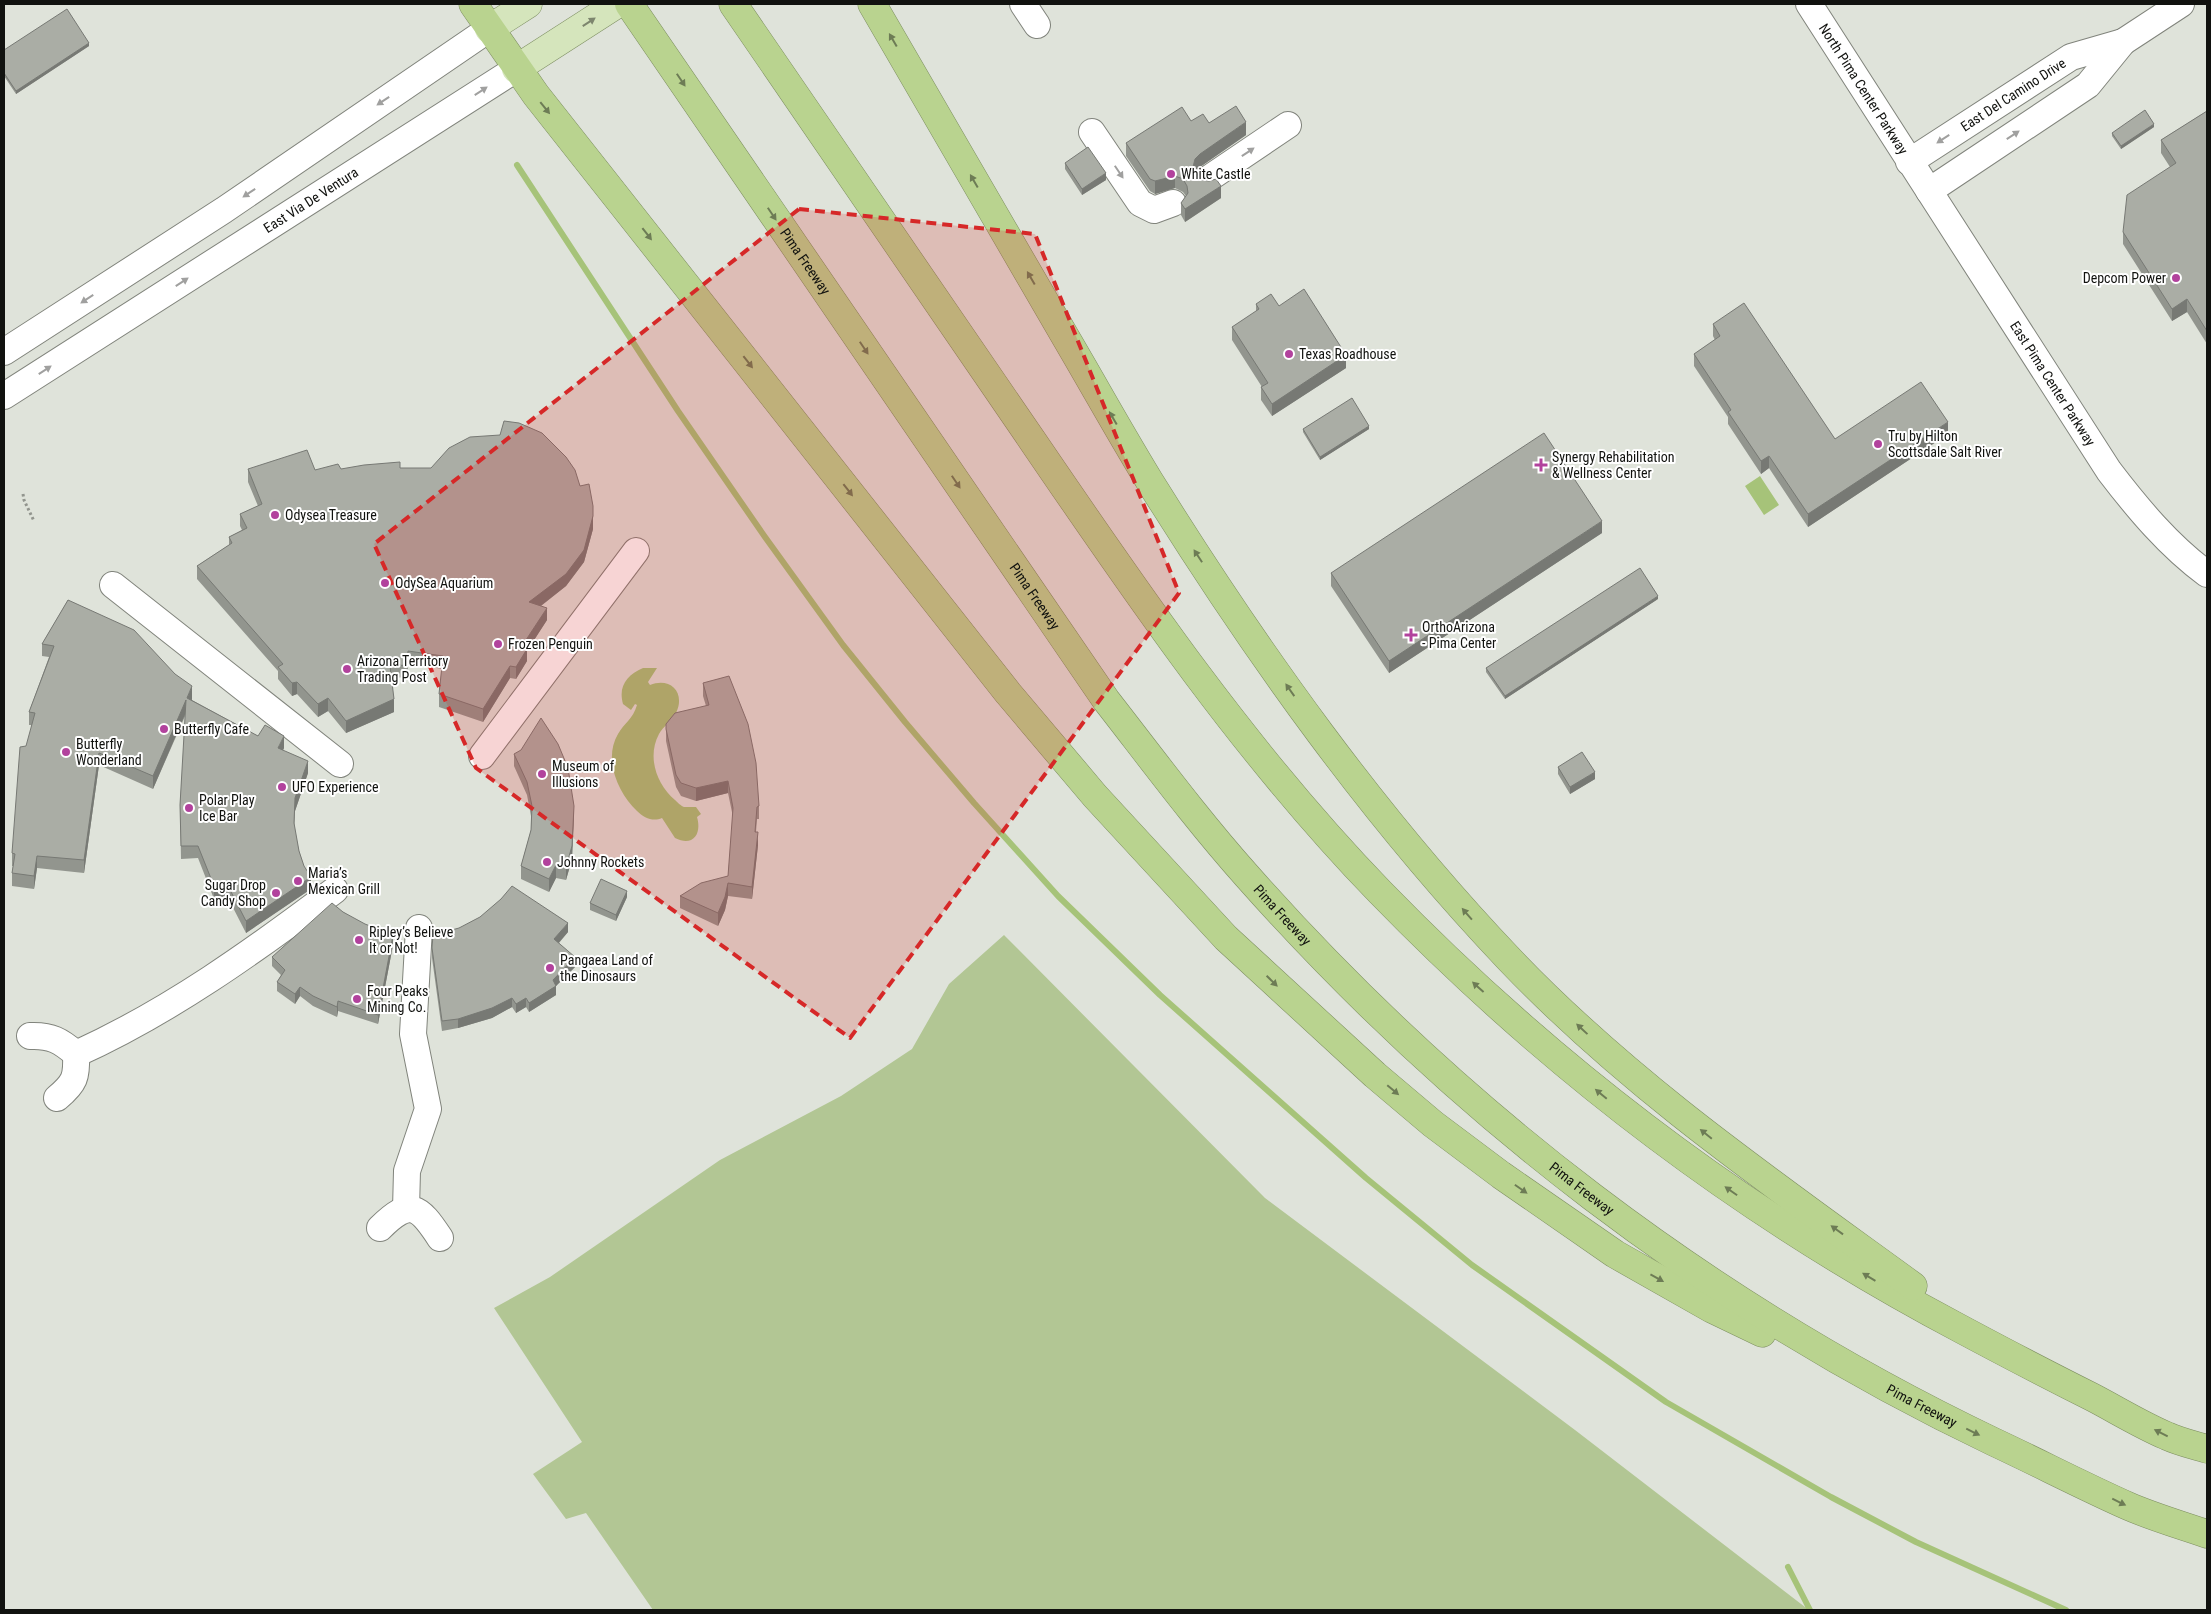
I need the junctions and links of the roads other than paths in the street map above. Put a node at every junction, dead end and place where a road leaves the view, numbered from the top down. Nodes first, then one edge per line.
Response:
1 (473, 4) edge
2 (528, 4) edge
3 (617, 4) edge
4 (629, 4) edge
5 (733, 4) edge
6 (872, 4) edge
7 (1809, 4) edge
8 (2181, 4) edge
9 (489, 29) junction
10 (2123, 42) junction
11 (516, 69) junction
12 (1288, 125) dead end
13 (1092, 132) dead end
14 (1919, 176) junction
15 (1208, 179) edge
16 (1173, 203) dead end
17 (4, 352) edge
18 (4, 396) edge
19 (636, 551) dead end
20 (2207, 574) edge
21 (113, 585) dead end
22 (482, 756) dead end
23 (340, 764) dead end
24 (335, 890) dead end
25 (419, 928) dead end
26 (30, 1036) dead end
27 (76, 1054) junction
28 (58, 1098) dead end
29 (406, 1209) junction
30 (380, 1228) dead end
31 (440, 1238) dead end
32 (2003, 1352) junction
33 (1929, 1411) junction
34 (2207, 1449) edge
35 (2207, 1534) edge

1 - 9 highway
2 - 9 main road
11 -> 3 main road, East Via De Ventura
4 -> 33 highway, Pima Freeway
32 -> 5 highway
32 -> 6 highway
7 - 14 street, North Pima Center Parkway
8 - 10 street, East Del Camino Drive
9 - 11 highway
9 -> 17 street
10 -> 14 street, East Del Camino Drive
14 -> 10 street, East Del Camino Drive
18 -> 11 street, East Via De Ventura
11 -> 33 highway
15 -> 12 street
13 -> 16 street
14 - 20 street, East Pima Center Parkway
19 - 22 street
21 - 23 street
24 - 27 street
25 - 29 street
26 - 27 street
27 - 28 street
29 - 30 street
29 - 31 street
34 -> 32 highway
33 -> 35 highway, Pima Freeway

